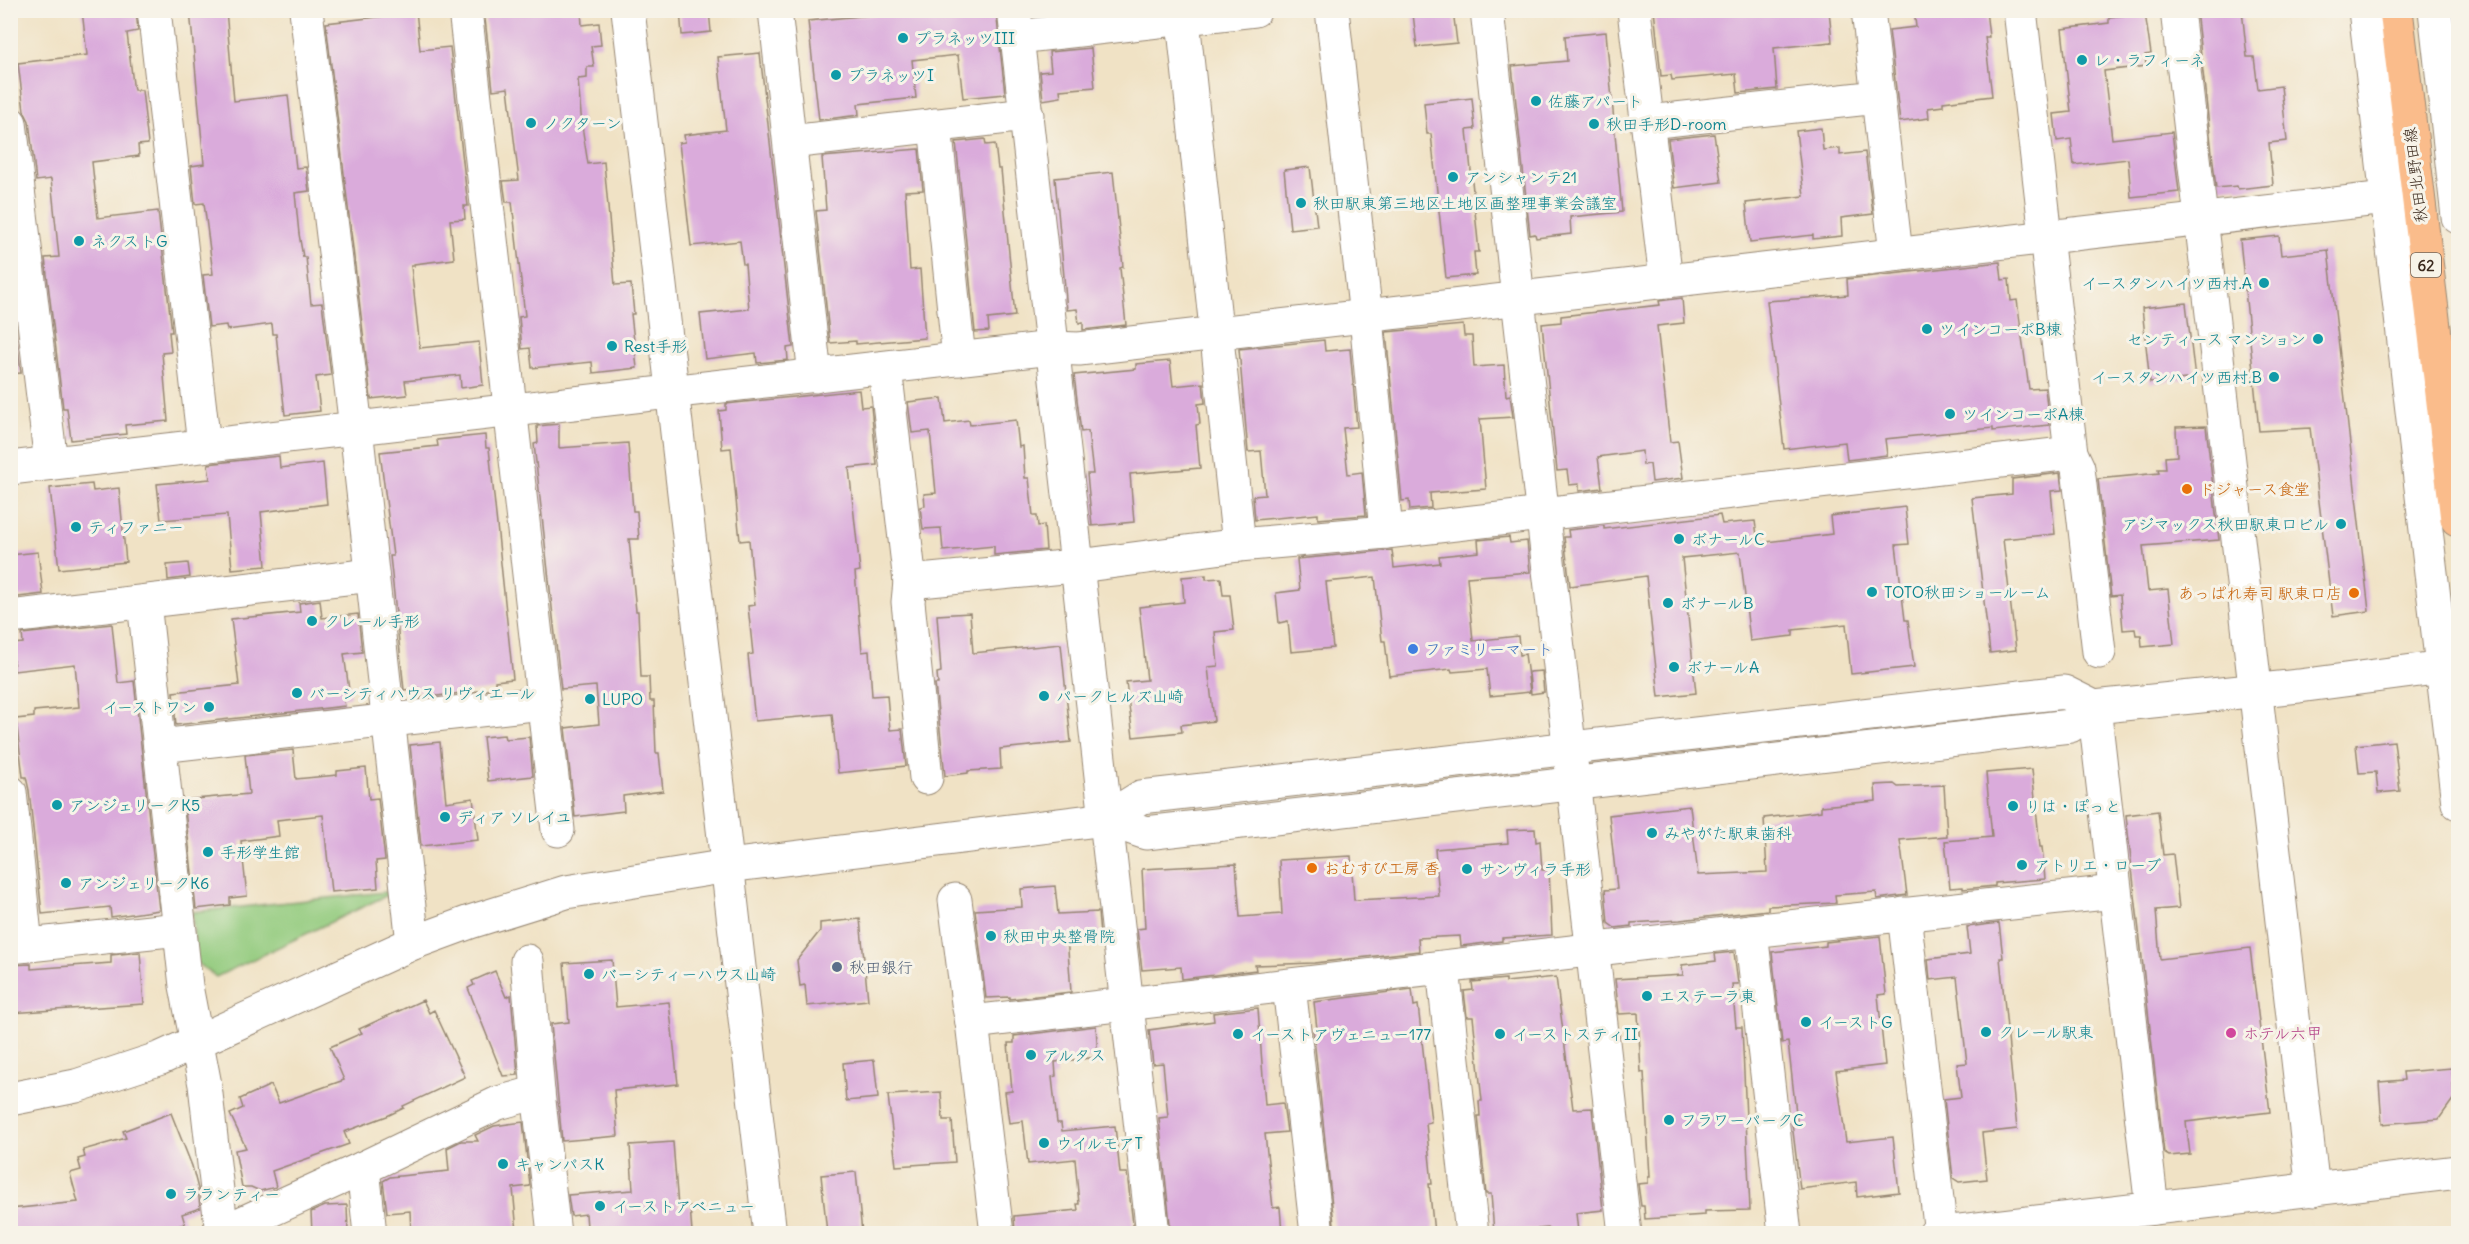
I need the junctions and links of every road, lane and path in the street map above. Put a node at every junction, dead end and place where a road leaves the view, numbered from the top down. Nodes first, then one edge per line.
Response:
1 (154, 10) edge
2 (306, 10) edge
3 (465, 10) edge
4 (628, 10) edge
5 (775, 10) edge
6 (1255, 10) edge
7 (1332, 10) edge
8 (1487, 10) edge
9 (1634, 10) edge
10 (1868, 10) edge
11 (2020, 10) edge
12 (2177, 10) edge
13 (2365, 10) edge
14 (2396, 10) edge
15 (2435, 10) edge
16 (1182, 14) edge
17 (1016, 24) edge
18 (1878, 97) junction
19 (1027, 115) junction
20 (1648, 122) junction
21 (935, 125) junction
22 (790, 142) junction
23 (12, 144) edge
24 (2386, 198) junction
25 (2458, 199) edge
26 (2203, 220) junction
27 (2047, 238) junction
28 (1896, 254) junction
29 (1666, 280) junction
30 (1518, 298) junction
31 (1366, 317) junction
32 (1218, 333) junction
33 (1052, 348) junction
34 (959, 359) junction
35 (885, 368) junction
36 (815, 376) junction
37 (673, 392) junction
38 (511, 411) junction
39 (356, 428) junction
40 (204, 445) junction
41 (2071, 453) junction
42 (51, 463) junction
43 (10, 468) edge
44 (1543, 513) junction
45 (2457, 519) edge
46 (1386, 532) junction
47 (1239, 545) junction
48 (1077, 566) junction
49 (372, 576) junction
50 (910, 582) junction
51 (144, 602) junction
52 (10, 617) edge
53 (2099, 651) dead end
54 (2450, 666) edge
55 (2256, 690) junction
56 (543, 703) junction
57 (2094, 707) junction
58 (389, 721) junction
59 (160, 746) junction
60 (1570, 748) junction
61 (926, 778) dead end
62 (1574, 783) junction
63 (10, 792) edge
64 (2458, 803) edge
65 (1106, 819) junction
66 (558, 830) dead end
67 (728, 866) junction
68 (2115, 892) junction
69 (955, 900) dead end
70 (1904, 914) junction
71 (179, 929) junction
72 (1751, 931) junction
73 (413, 944) junction
74 (18, 946) edge
75 (1593, 950) junction
76 (527, 961) dead end
77 (1443, 968) junction
78 (1289, 986) junction
79 (1126, 1005) junction
80 (972, 1023) junction
81 (197, 1042) junction
82 (538, 1092) junction
83 (10, 1099) edge
84 (363, 1168) junction
85 (2458, 1172) edge
86 (2313, 1190) junction
87 (2152, 1208) junction
88 (221, 1233) edge
89 (370, 1233) edge
90 (554, 1233) edge
91 (770, 1233) edge
92 (997, 1233) edge
93 (1154, 1233) edge
94 (1317, 1233) edge
95 (1472, 1233) edge
96 (1625, 1233) edge
97 (1785, 1233) edge
98 (1935, 1233) edge
99 (1941, 1233) edge

1 - 40 street
2 - 39 street
3 - 38 street
4 - 37 street
5 - 22 street
6 - 16 street
7 - 31 street
8 - 30 street
9 - 20 street
10 - 18 street
11 - 27 street
12 - 26 street
13 - 24 street
14 - 45 highway, 秋田北野田線 / 62
15 - 25 street
16 - 17 street
16 - 32 street
17 - 19 street
18 - 20 street
18 - 28 street
19 - 21 street
19 - 33 street
20 - 29 street
21 - 22 street
21 - 34 street
22 - 36 street
23 - 42 street
24 - 26 street
24 - 54 street
26 - 27 street
26 - 55 street
27 - 28 street
27 - 41 street
28 - 29 street
29 - 30 street
30 - 31 street
30 - 44 street
31 - 32 street
31 - 46 street
32 - 33 street
32 - 47 street
33 - 34 street
33 - 48 street
34 - 35 street
35 - 36 street
35 - 50 street
36 - 37 street
37 - 38 street
37 - 67 street
38 - 39 street
38 - 56 street
39 - 40 street
39 - 49 street
40 - 42 street
41 - 44 street
41 - 53 street
42 - 43 street
44 - 46 street
44 - 60 street
46 - 47 street
47 - 48 street
48 - 50 street
48 - 65 street
49 - 51 street
49 - 58 street
50 - 61 street
51 - 52 street
51 - 59 street
54 - 55 street
54 - 64 street
55 - 57 street
55 - 86 street
56 - 58 street
56 - 66 street
57 - 60 street
57 - 62 street
57 - 68 street
58 - 59 street
58 - 73 street
59 - 71 street
60 - 62 street
60 - 65 street
62 - 65 street
62 - 75 street
63 - 74 street
65 - 67 street
65 - 79 street
67 - 73 street
67 - 91 street
68 - 70 street
68 - 87 street
69 - 80 street
70 - 72 street
70 - 99 street
71 - 74 street
71 - 81 street
72 - 75 street
72 - 97 street
73 - 81 street
75 - 77 street
75 - 96 street
76 - 82 street
77 - 78 street
77 - 95 street
78 - 79 street
78 - 94 street
79 - 80 street
79 - 93 street
80 - 92 street
81 - 83 street
81 - 88 street
82 - 84 street
82 - 90 street
84 - 88 street
84 - 89 street
85 - 86 street
86 - 87 street
87 - 99 street
98 - 99 street

